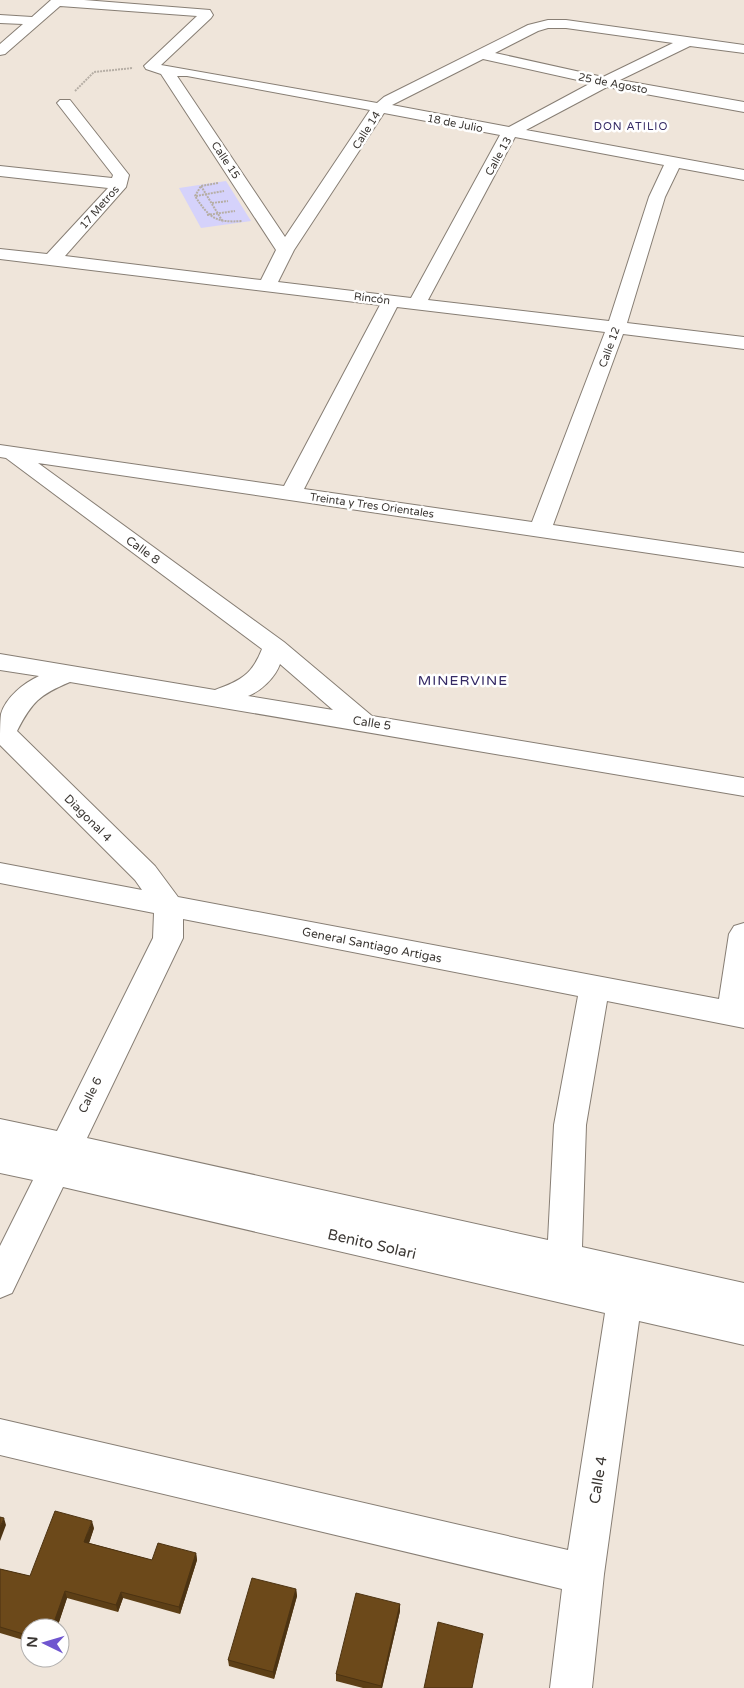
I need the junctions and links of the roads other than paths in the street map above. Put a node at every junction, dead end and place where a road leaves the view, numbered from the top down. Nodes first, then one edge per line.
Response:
1 (58, 1) edge
2 (0, 19) edge
3 (35, 21) junction
4 (690, 40) junction
5 (744, 49) edge
6 (0, 51) edge
7 (482, 54) junction
8 (159, 68) junction
9 (605, 82) junction
10 (65, 104) road end
11 (744, 107) edge
12 (379, 108) junction
13 (509, 133) junction
14 (674, 162) junction
15 (0, 171) edge
16 (744, 176) edge
17 (120, 184) junction
18 (286, 250) junction
19 (0, 254) edge
20 (52, 260) junction
21 (267, 286) junction
22 (391, 301) junction
23 (417, 304) junction
24 (616, 329) junction
25 (744, 343) edge
26 (5, 452) edge
27 (291, 494) junction
28 (540, 530) junction
29 (744, 560) edge
30 (275, 647) junction
31 (0, 662) edge
32 (69, 674) junction
33 (216, 698) junction
34 (362, 721) junction
35 (2, 731) edge
36 (744, 787) edge
37 (0, 873) edge
38 (169, 906) junction
39 (744, 934) edge
40 (595, 987) junction
41 (738, 1015) edge
42 (0, 1132) edge
43 (0, 1159) edge
44 (59, 1159) junction
45 (564, 1258) junction
46 (0, 1282) edge
47 (627, 1287) junction
48 (744, 1299) edge
49 (744, 1329) edge
50 (0, 1437) edge
51 (584, 1574) junction
52 (571, 1688) edge

1 - 3 street
1 - 8 street
2 - 3 street
3 - 6 street
4 - 5 street
4 - 7 street, Calle 14
4 - 9 street, Calle 13
7 - 9 street, 25 de Agosto
7 - 12 street, Calle 14
8 - 12 street, 18 de Julio
8 - 18 street, Calle 15
9 - 11 street, 25 de Agosto
9 - 13 street, Calle 13
10 - 17 street, 17 Metros
12 - 13 street, 18 de Julio
12 - 18 street, Calle 14
13 - 14 street, 18 de Julio
13 - 23 street, Calle 13
14 - 16 street, 18 de Julio
14 - 24 street, Calle 12
15 - 17 street
17 - 20 street, 17 Metros
18 - 21 street, Calle 14
19 - 20 street, Rincón
20 - 21 street, Rincón
21 - 22 street, Rincón
22 - 23 street, Rincón
22 - 27 street
23 - 24 street, Rincón
24 - 25 street, Rincón
24 - 28 street, Calle 12
26 - 27 street, Treinta y Tres Orientales
26 - 30 street, Calle 8
27 - 28 street, Treinta y Tres Orientales
28 - 29 street, Treinta y Tres Orientales
30 - 33 street
30 - 34 street, Calle 8
31 - 32 street, Calle 5
32 - 33 street, Calle 5
32 - 35 street, Diagonal 4
33 - 34 street, Calle 5
34 - 36 street, Calle 5
35 - 38 street, Diagonal 4
37 - 38 street, General Santiago Artigas
38 - 40 street, General Santiago Artigas
38 - 44 street, Calle 6
39 - 41 street
40 - 41 street, General Santiago Artigas
40 - 45 street
42 - 44 street, Benito Solari
43 - 44 street, Benito Solari
44 - 45 street, Benito Solari
44 - 46 street, Calle 6
44 - 47 street, Benito Solari
45 - 47 street, Benito Solari
47 - 48 street, Benito Solari
47 - 49 street, Benito Solari
47 - 51 street, Calle 4
50 - 51 street
51 - 52 street, Calle 4

